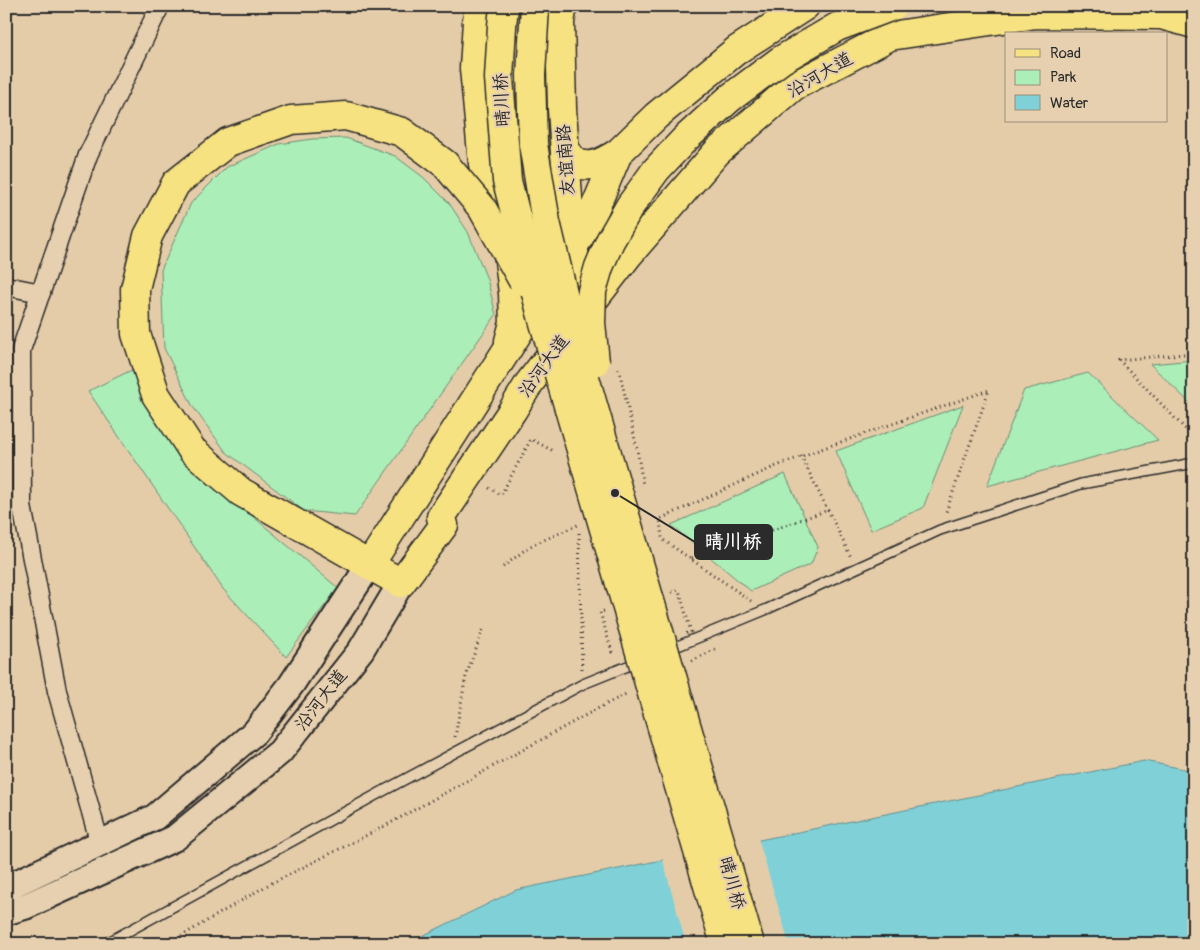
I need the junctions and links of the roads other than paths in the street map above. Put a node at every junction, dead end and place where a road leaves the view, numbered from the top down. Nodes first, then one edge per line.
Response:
1 (160, 6) edge
2 (478, 6) edge
3 (504, 6) edge
4 (535, 6) edge
5 (563, 6) edge
6 (805, 6) edge
7 (893, 6) edge
8 (1194, 24) edge
9 (565, 149) junction
10 (618, 153) junction
11 (574, 245) junction
12 (6, 286) edge
13 (40, 293) junction
14 (584, 312) junction
15 (542, 316) junction
16 (506, 352) junction
17 (1194, 463) edge
18 (611, 467) junction
19 (370, 564) junction
20 (401, 583) junction
21 (656, 655) dead end
22 (646, 658) dead end
23 (100, 844) junction
24 (6, 888) edge
25 (6, 912) edge
26 (105, 944) edge
27 (725, 944) edge
28 (750, 944) edge

1 - 13 street
2 - 16 main road
3 - 15 main road, 晴川桥, bridge
4 - 18 main road, 晴川桥, bridge
5 - 9 main road, 友谊南路
6 - 10 main road, 沿河大道
7 - 18 main road, bridge
8 - 14 main road, 沿河大道
9 - 10 main road
9 - 11 main road, 友谊南路
10 - 11 main road, 沿河大道
11 - 14 main road, 友谊南路
11 - 16 main road, 沿河大道
12 - 13 street
13 - 23 street
14 - 20 main road, 沿河大道
15 - 19 main road, bridge
15 - 27 main road, 晴川桥, bridge
16 - 19 main road, 沿河大道
17 - 21 lane
18 - 28 main road, 晴川桥, bridge
19 - 20 main road
19 - 23 main road, 沿河大道
20 - 25 main road, 沿河大道
22 - 26 lane
23 - 24 main road, 沿河大道

